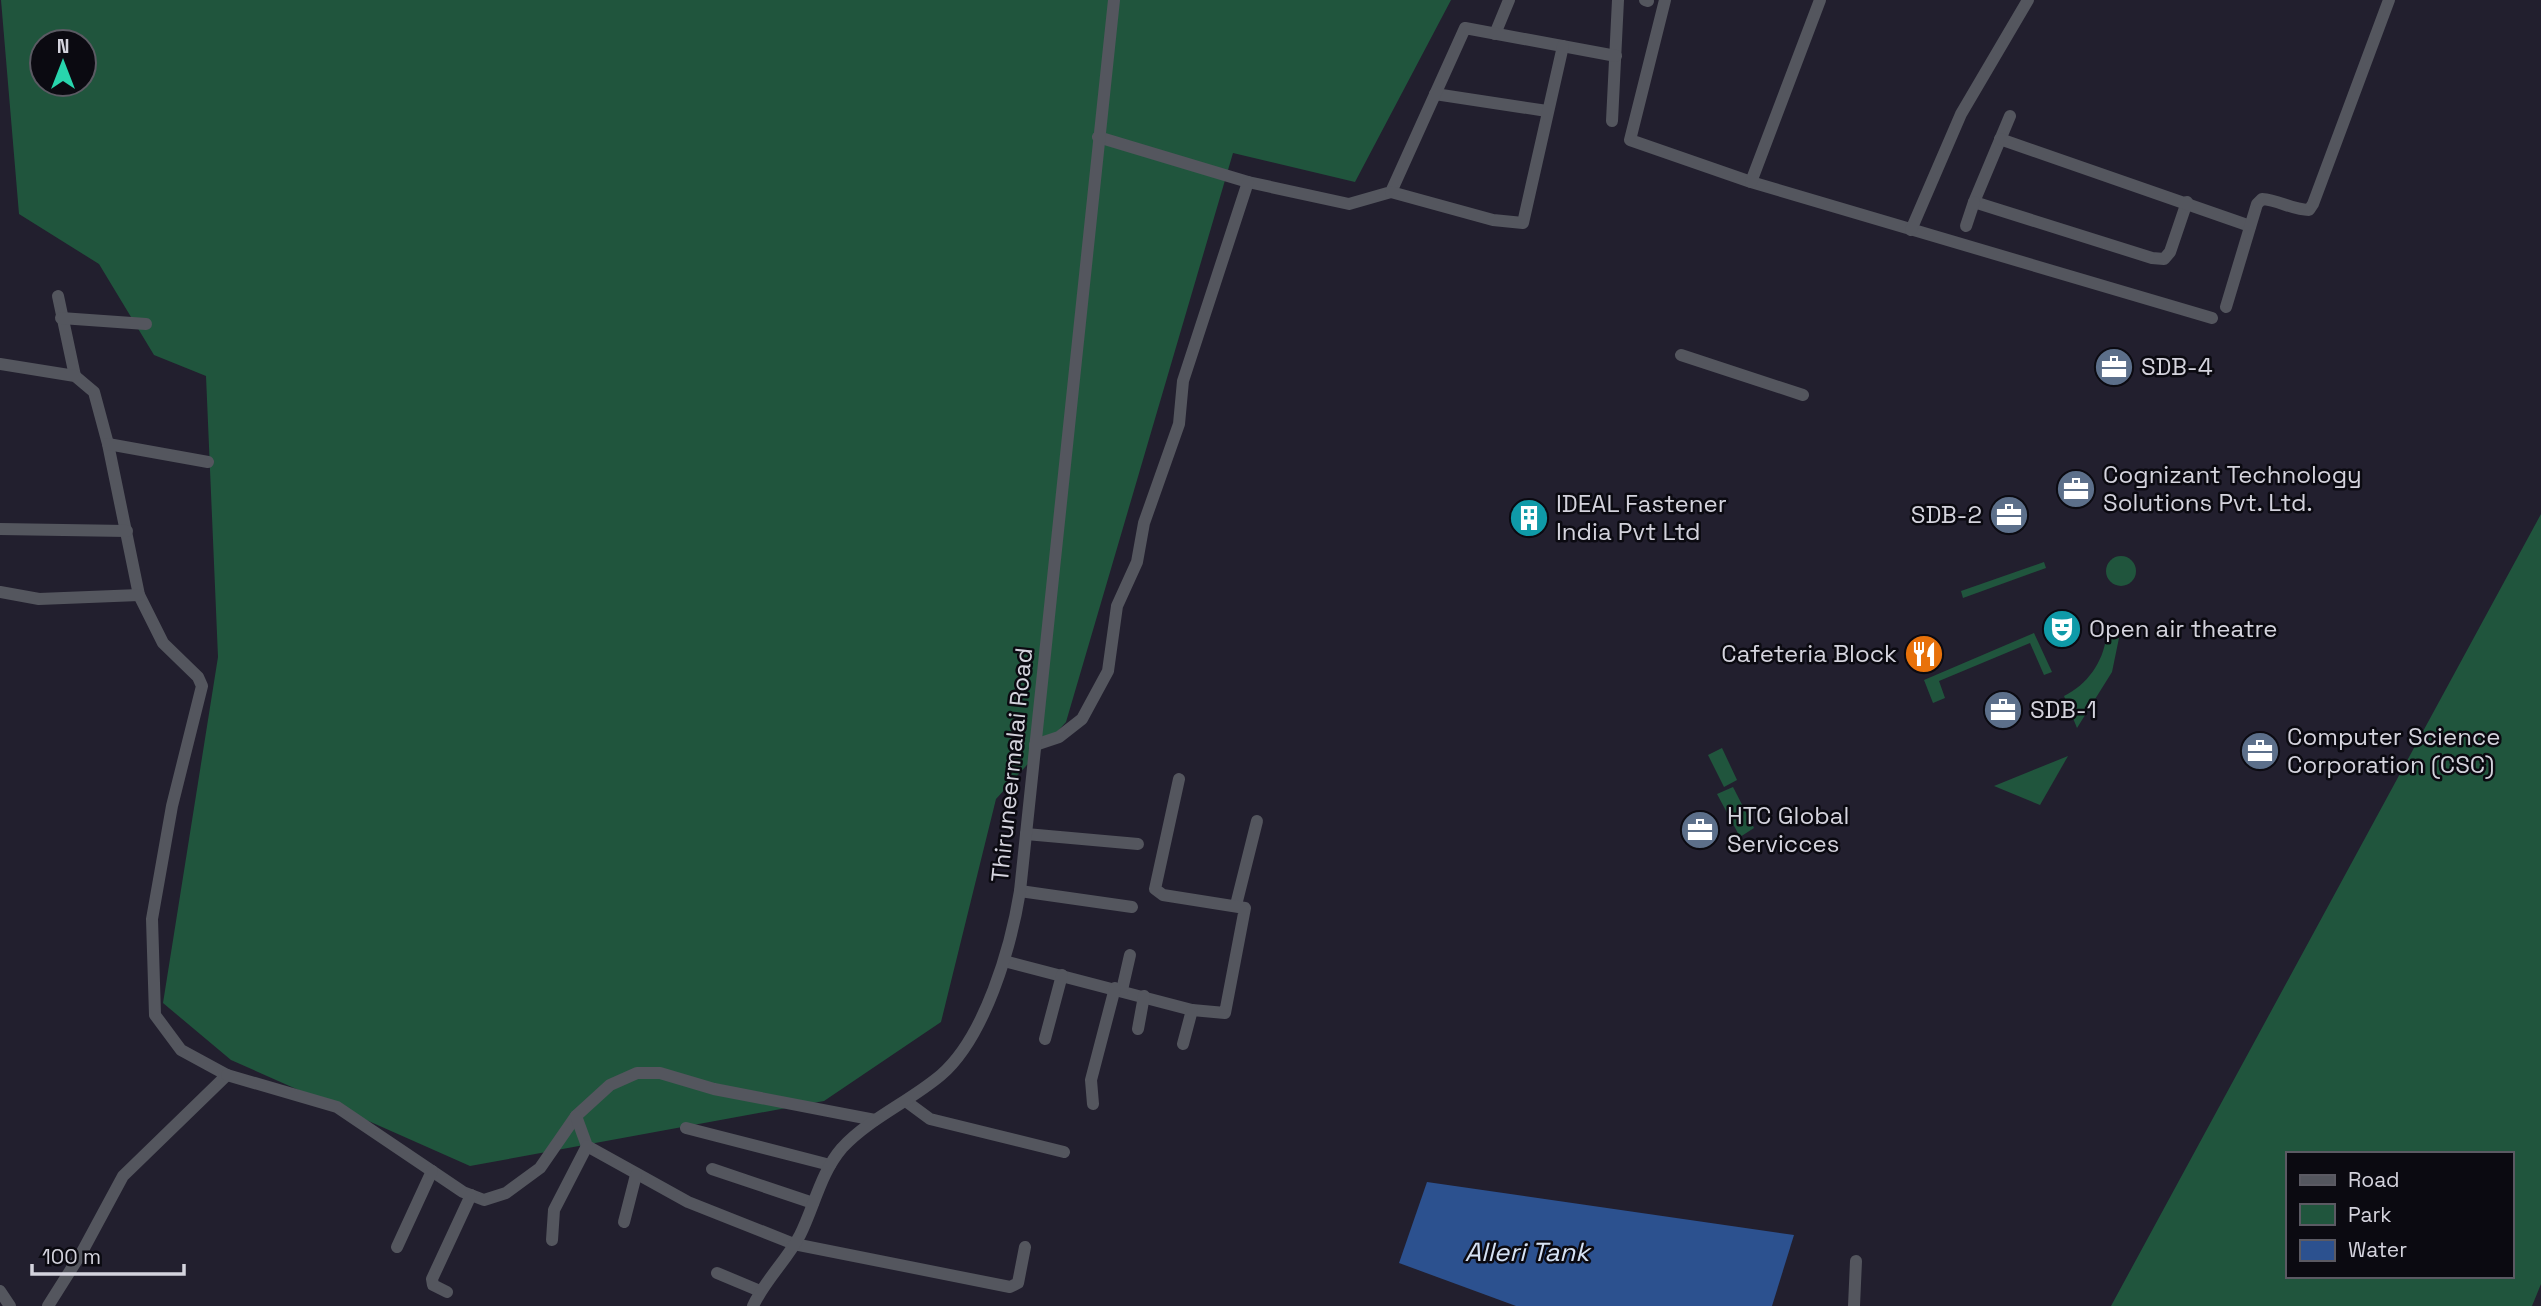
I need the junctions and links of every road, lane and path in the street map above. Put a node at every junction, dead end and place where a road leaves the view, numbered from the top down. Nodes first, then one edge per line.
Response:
1 (1114, 0) edge
2 (1509, 0) edge
3 (1618, 0) edge
4 (1665, 0) edge
5 (1821, 0) edge
6 (2028, 0) edge
7 (2389, 0) edge
8 (1494, 34) junction
9 (1563, 46) junction
10 (1616, 56) junction
11 (1434, 94) junction
12 (1547, 111) junction
13 (2010, 116) dead end
14 (1612, 121) dead end
15 (1098, 136) junction
16 (2000, 139) junction
17 (1248, 182) junction
18 (1751, 182) junction
19 (1391, 192) junction
20 (1975, 202) junction
21 (2187, 202) junction
22 (1966, 226) dead end
23 (2250, 226) junction
24 (1911, 230) junction
25 (58, 296) dead end
26 (2226, 307) dead end
27 (61, 318) junction
28 (2211, 318) dead end
29 (146, 324) dead end
30 (1681, 355) dead end
31 (0, 365) edge
32 (75, 376) junction
33 (1803, 395) dead end
34 (108, 444) junction
35 (208, 462) dead end
36 (0, 529) edge
37 (127, 531) junction
38 (0, 592) edge
39 (139, 595) junction
40 (1035, 745) junction
41 (1179, 779) dead end
42 (1257, 821) dead end
43 (1026, 834) junction
44 (1139, 844) dead end
45 (1020, 891) junction
46 (1236, 905) junction
47 (1132, 907) dead end
48 (1130, 955) dead end
49 (1004, 961) junction
50 (1062, 975) junction
51 (1118, 989) junction
52 (1144, 996) junction
53 (1192, 1010) junction
54 (1138, 1029) dead end
55 (1045, 1039) dead end
56 (1182, 1044) dead end
57 (227, 1075) junction
58 (907, 1102) junction
59 (1093, 1104) dead end
60 (576, 1116) junction
61 (875, 1120) junction
62 (686, 1128) dead end
63 (587, 1146) junction
64 (1064, 1152) dead end
65 (830, 1165) junction
66 (712, 1169) dead end
67 (432, 1171) junction
68 (636, 1175) junction
69 (471, 1195) junction
70 (813, 1203) junction
71 (624, 1222) dead end
72 (552, 1240) dead end
73 (794, 1244) junction
74 (397, 1247) dead end
75 (1024, 1247) dead end
76 (1856, 1261) dead end
77 (717, 1273) dead end
78 (760, 1291) junction
79 (0, 1292) edge
80 (447, 1292) dead end
81 (10, 1306) edge
82 (48, 1306) edge
83 (753, 1306) edge
84 (1854, 1306) edge

1 - 15 street, Thiruneermalai Road
2 - 8 street
3 - 10 street
4 - 18 street
5 - 18 street
6 - 24 street
7 - 23 street
8 - 9 street
8 - 11 street
9 - 10 street
9 - 12 street
10 - 14 street
11 - 12 street
11 - 19 street
12 - 19 street
13 - 16 street
15 - 17 street
15 - 40 street, Thiruneermalai Road
16 - 20 street
16 - 21 street
17 - 19 street
17 - 40 street
18 - 24 street
20 - 21 street
20 - 22 street
21 - 23 street
23 - 26 street
24 - 28 street
25 - 27 street
27 - 29 street
27 - 32 street
30 - 33 street
31 - 32 street
32 - 34 street
34 - 35 street
34 - 37 street
36 - 37 street
37 - 39 street
38 - 39 street
39 - 57 street
40 - 43 street, Thiruneermalai Road
41 - 46 street
42 - 46 street
43 - 44 street
43 - 45 street, Thiruneermalai Road
45 - 47 street
45 - 49 street, Thiruneermalai Road
46 - 53 street
48 - 51 street
49 - 50 street
49 - 58 street, Thiruneermalai Road
50 - 51 street
50 - 55 street
51 - 52 street
51 - 59 street
52 - 53 street
52 - 54 street
53 - 56 street
57 - 67 street
57 - 82 street
58 - 61 street, Thiruneermalai Road
58 - 64 street
60 - 61 street
60 - 63 street
60 - 69 street
61 - 65 street, Thiruneermalai Road
62 - 65 street
63 - 68 street
63 - 72 street
65 - 70 street, Thiruneermalai Road
66 - 70 street
67 - 69 street
67 - 74 street
68 - 71 street
68 - 73 street
69 - 80 street
70 - 73 street, Thiruneermalai Road
73 - 75 street
73 - 78 street, Thiruneermalai Road
76 - 84 street
77 - 78 street
78 - 83 street, Thiruneermalai Road
79 - 81 street

